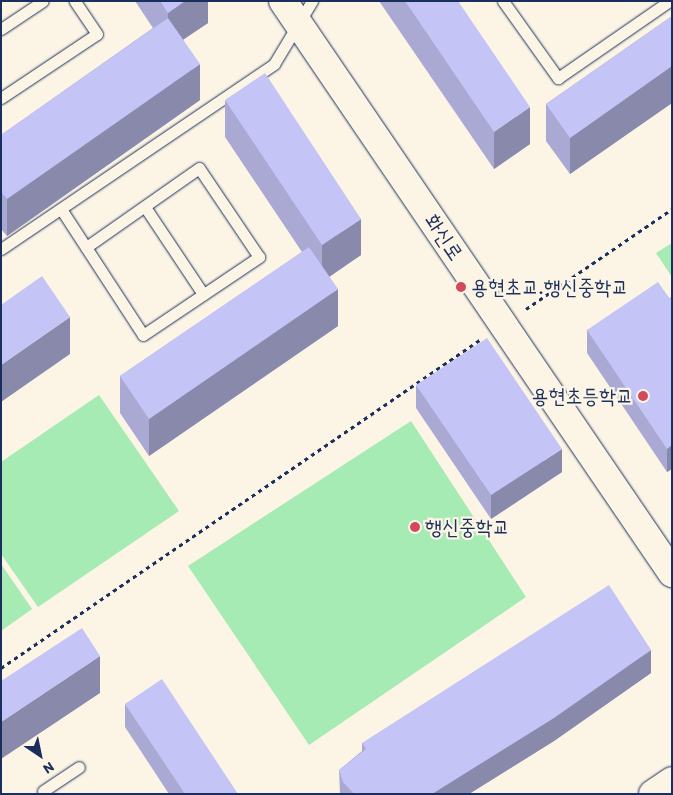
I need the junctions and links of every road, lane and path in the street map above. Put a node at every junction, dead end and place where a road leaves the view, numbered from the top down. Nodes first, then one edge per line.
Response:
1 (43, 1) edge
2 (75, 1) edge
3 (503, 1) edge
4 (669, 1) edge
5 (297, 8) edge
6 (1, 29) edge
7 (1, 98) edge
8 (145, 206) junction
9 (61, 209) junction
10 (672, 210) edge
11 (86, 247) junction
12 (1, 249) edge
13 (203, 294) junction
14 (523, 311) dead end
15 (482, 339) edge
16 (672, 573) edge
17 (1, 668) edge
18 (79, 767) dead end
19 (672, 781) edge
20 (43, 793) edge
21 (653, 794) edge

1 - 6 lane
2 - 7 lane
3 - 4 lane
5 - 9 lane
5 - 16 main road, 화신로
8 - 11 lane
8 - 13 lane
8 - 13 lane
9 - 11 lane
9 - 12 lane
10 - 14 path
11 - 13 lane
15 - 17 path
18 - 20 lane
19 - 21 main road

